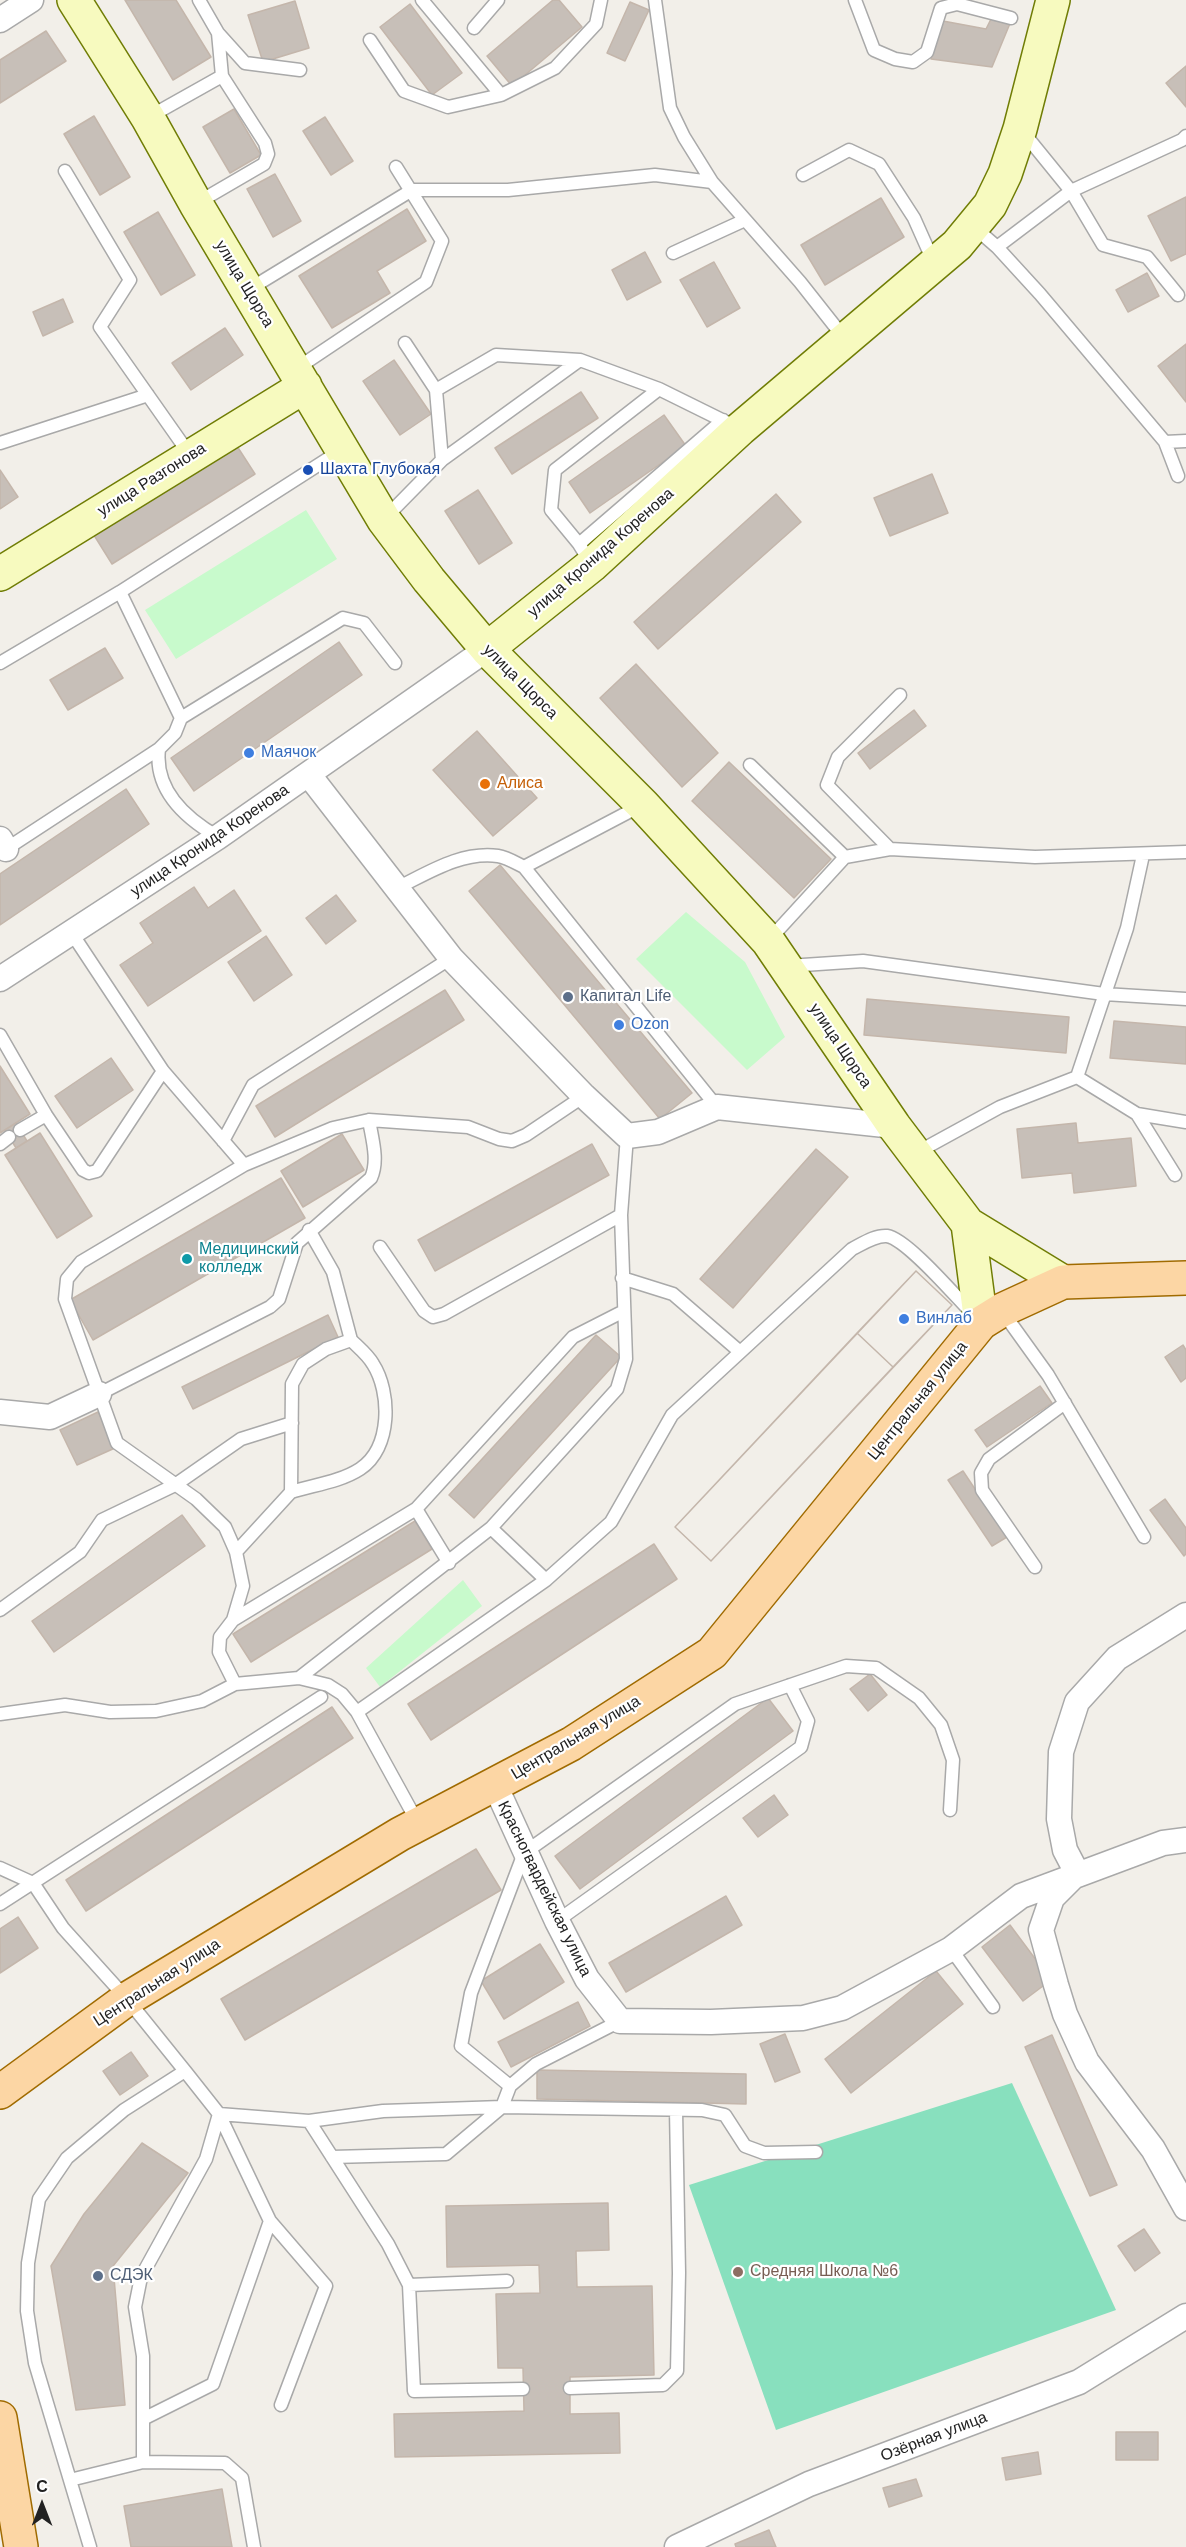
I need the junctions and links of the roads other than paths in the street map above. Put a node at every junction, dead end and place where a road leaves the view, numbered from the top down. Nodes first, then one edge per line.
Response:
1 (31, 0) edge
2 (74, 0) edge
3 (199, 0) edge
4 (422, 0) edge
5 (498, 0) edge
6 (601, 0) edge
7 (655, 0) edge
8 (855, 0) edge
9 (1053, 0) edge
10 (1011, 18) dead end
11 (0, 20) edge
12 (474, 28) dead end
13 (218, 33) junction
14 (370, 40) dead end
15 (300, 70) dead end
16 (222, 76) junction
17 (501, 95) junction
18 (148, 118) junction
19 (1020, 129) junction
20 (1186, 136) edge
21 (396, 167) dead end
22 (65, 171) dead end
23 (803, 176) dead end
24 (712, 182) junction
25 (412, 190) junction
26 (1071, 191) junction
27 (196, 204) junction
28 (745, 220) junction
29 (985, 237) junction
30 (673, 253) dead end
31 (939, 261) junction
32 (248, 290) junction
33 (1178, 295) dead end
34 (845, 339) junction
35 (405, 343) dead end
36 (580, 360) junction
37 (300, 378) junction
38 (659, 389) junction
39 (436, 390) junction
40 (148, 395) junction
41 (731, 424) junction
42 (1186, 441) edge
43 (1165, 442) junction
44 (0, 443) edge
45 (344, 448) junction
46 (191, 456) junction
47 (442, 460) junction
48 (1178, 476) dead end
49 (384, 520) junction
50 (585, 555) junction
51 (0, 574) edge
52 (120, 592) junction
53 (487, 649) junction
54 (0, 663) edge
55 (395, 663) dead end
56 (900, 694) dead end
57 (181, 718) junction
58 (159, 749) junction
59 (750, 765) dead end
60 (309, 775) junction
61 (643, 805) junction
62 (218, 837) junction
63 (2, 847) edge
64 (890, 849) junction
65 (1186, 852) edge
66 (1143, 855) junction
67 (845, 857) junction
68 (524, 867) junction
69 (397, 888) junction
70 (71, 932) junction
71 (778, 954) junction
72 (451, 958) junction
73 (0, 979) edge
74 (1104, 994) junction
75 (1186, 999) edge
76 (0, 1035) edge
77 (164, 1071) junction
78 (1077, 1077) junction
79 (584, 1096) junction
80 (717, 1107) junction
81 (1137, 1114) junction
82 (45, 1115) junction
83 (369, 1120) junction
84 (1186, 1122) edge
85 (894, 1126) junction
86 (627, 1136) junction
87 (10, 1137) edge
88 (223, 1141) junction
89 (914, 1154) junction
90 (244, 1165) junction
91 (1174, 1175) dead end
92 (621, 1215) junction
93 (968, 1224) junction
94 (309, 1230) junction
95 (380, 1247) dead end
96 (622, 1278) junction
97 (1186, 1278) edge
98 (1062, 1282) junction
99 (624, 1311) junction
100 (992, 1317) junction
101 (351, 1340) junction
102 (739, 1351) junction
103 (99, 1394) junction
104 (1065, 1403) junction
105 (0, 1412) edge
106 (292, 1423) junction
107 (175, 1485) junction
108 (291, 1492) junction
109 (416, 1509) junction
110 (491, 1528) junction
111 (1144, 1537) dead end
112 (236, 1552) junction
113 (449, 1563) junction
114 (1035, 1567) dead end
115 (546, 1580) junction
116 (0, 1610) edge
117 (1186, 1615) edge
118 (234, 1620) junction
119 (299, 1678) junction
120 (235, 1684) junction
121 (790, 1685) junction
122 (321, 1697) dead end
123 (357, 1712) junction
124 (0, 1714) edge
125 (495, 1785) junction
126 (950, 1810) dead end
127 (419, 1824) junction
128 (1186, 1840) edge
129 (524, 1853) junction
130 (0, 1868) edge
131 (1077, 1873) junction
132 (33, 1882) junction
133 (0, 1904) edge
134 (557, 1921) junction
135 (951, 1949) junction
136 (127, 1999) junction
137 (993, 2007) dead end
138 (620, 2021) junction
139 (185, 2071) junction
140 (510, 2086) junction
141 (0, 2092) edge
142 (502, 2107) junction
143 (676, 2110) junction
144 (219, 2114) junction
145 (309, 2121) junction
146 (816, 2152) dead end
147 (332, 2157) junction
148 (1186, 2208) edge
149 (270, 2221) junction
150 (507, 2281) dead end
151 (409, 2285) junction
152 (1186, 2316) edge
153 (570, 2388) dead end
154 (524, 2389) dead end
155 (281, 2405) dead end
156 (0, 2418) edge
157 (143, 2419) junction
158 (143, 2463) junction
159 (70, 2480) junction
160 (21, 2547) edge
161 (90, 2547) edge
162 (254, 2547) edge
163 (677, 2547) edge

1 - 11 street
2 - 18 street, улица Щорса
3 - 13 lane
4 - 17 lane
5 - 12 lane
6 - 17 lane
7 - 24 lane
8 - 10 lane
9 - 19 street, улица Кронида Коренова
13 - 15 lane
13 - 16 lane
14 - 17 lane
16 - 18 lane
16 - 27 lane
18 - 27 street, улица Щорса
19 - 26 lane
19 - 29 street, улица Кронида Коренова
20 - 26 lane
21 - 25 lane
22 - 40 lane
23 - 31 lane
24 - 25 lane
24 - 28 lane
25 - 32 lane
25 - 37 lane
26 - 29 lane
26 - 33 lane
27 - 32 street, улица Щорса
28 - 30 lane
28 - 34 lane
29 - 31 street, улица Кронида Коренова
29 - 43 lane
31 - 34 street, улица Кронида Коренова
32 - 37 street, улица Щорса
34 - 41 street, улица Кронида Коренова
35 - 39 lane
36 - 38 lane
36 - 39 lane
36 - 47 lane
37 - 45 street, улица Щорса
37 - 46 street, улица Разгонова
38 - 41 lane
38 - 50 lane
39 - 47 lane
40 - 44 lane
40 - 46 lane
41 - 50 street, улица Кронида Коренова
42 - 43 lane
43 - 48 lane
45 - 49 street, улица Щорса
45 - 52 lane
46 - 51 street, улица Разгонова
47 - 49 lane
49 - 53 street, улица Щорса
50 - 53 street, улица Кронида Коренова
52 - 54 lane
52 - 57 lane
53 - 60 street, улица Кронида Коренова
53 - 61 street, улица Щорса
55 - 57 lane
56 - 64 lane
57 - 58 lane
58 - 62 lane
58 - 63 lane
59 - 67 lane
60 - 62 street, улица Кронида Коренова
60 - 69 street
61 - 68 lane
61 - 71 street, улица Щорса
62 - 70 street, улица Кронида Коренова
64 - 66 lane
64 - 67 lane
65 - 66 lane
66 - 74 lane
67 - 71 lane
68 - 69 lane
68 - 80 lane
69 - 72 street
70 - 73 street, улица Кронида Коренова
70 - 77 lane
71 - 74 lane
71 - 85 street, улица Щорса
72 - 79 street
72 - 88 lane
74 - 75 lane
74 - 78 lane
76 - 82 lane
77 - 82 lane
77 - 88 lane
78 - 81 lane
78 - 89 lane
79 - 83 lane
79 - 86 street
80 - 85 street
80 - 86 street
81 - 84 lane
81 - 91 lane
82 - 87 lane
83 - 90 lane
83 - 94 lane
85 - 89 street, улица Щорса
86 - 92 lane
88 - 90 lane
89 - 93 street, улица Щорса
90 - 103 lane
92 - 95 lane
92 - 96 lane
93 - 98 street, улица Щорса
93 - 100 street
94 - 101 lane
94 - 103 lane
96 - 99 lane
96 - 102 lane
97 - 98 main road
98 - 100 main road, Центральная улица
99 - 109 lane
99 - 110 lane
100 - 102 lane
100 - 104 lane
100 - 125 main road, Центральная улица
101 - 106 lane
101 - 108 lane
102 - 115 lane
103 - 105 street
103 - 107 lane
104 - 111 lane
104 - 114 lane
106 - 107 lane
106 - 108 lane
107 - 112 lane
107 - 116 lane
108 - 112 lane
109 - 113 lane
109 - 118 lane
110 - 113 lane
110 - 115 lane
112 - 118 lane
113 - 119 lane
115 - 123 lane
117 - 131 street
118 - 120 lane
119 - 120 lane
119 - 123 lane
120 - 124 lane
121 - 126 lane
121 - 129 lane
121 - 134 lane
122 - 132 lane
123 - 127 lane
125 - 127 main road, Центральная улица
125 - 129 street, Красногвардейская улица
127 - 136 main road, Центральная улица
128 - 131 street
129 - 134 street, Красногвардейская улица
129 - 140 lane
130 - 132 lane
131 - 135 street
131 - 148 street
132 - 133 lane
132 - 136 lane
134 - 138 street, Красногвардейская улица
135 - 137 lane
135 - 138 street
136 - 139 lane
136 - 141 main road, Центральная улица
138 - 140 lane
139 - 144 lane
139 - 159 lane
140 - 142 lane
142 - 143 lane
142 - 145 lane
142 - 147 lane
143 - 146 lane
143 - 153 lane
144 - 145 lane
144 - 149 lane
144 - 157 lane
145 - 147 lane
147 - 151 lane
149 - 155 lane
149 - 157 lane
150 - 151 lane
151 - 154 lane
152 - 163 street, Озёрная улица
156 - 160 main road
157 - 158 lane
158 - 159 lane
158 - 162 lane
159 - 161 lane

